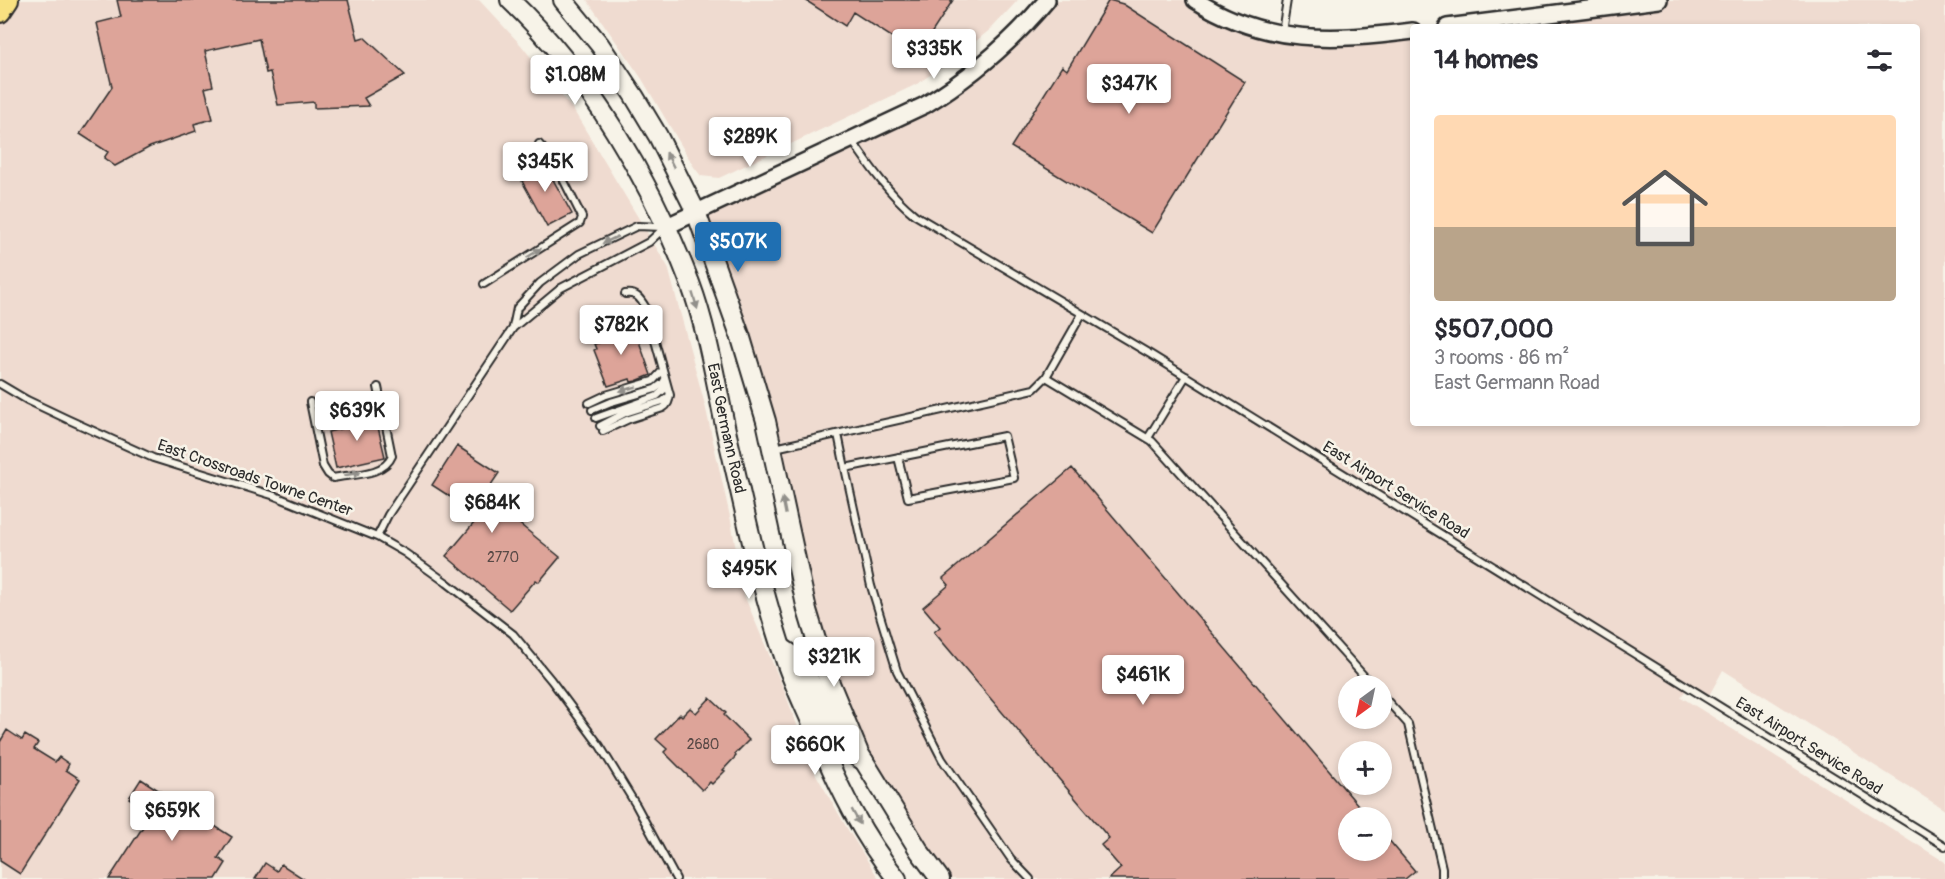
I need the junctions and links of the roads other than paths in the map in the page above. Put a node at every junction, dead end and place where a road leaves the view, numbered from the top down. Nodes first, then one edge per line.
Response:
1 (8, 0) edge
2 (510, 0) edge
3 (563, 0) edge
4 (1047, 0) edge
5 (1195, 0) edge
6 (1287, 0) edge
7 (1659, 0) edge
8 (0, 12) edge
9 (1471, 24) edge
10 (1410, 31) edge
11 (1282, 34) junction
12 (850, 139) junction
13 (539, 144) dead end
14 (696, 212) junction
15 (665, 227) junction
16 (484, 284) dead end
17 (624, 294) dead end
18 (1083, 314) junction
19 (513, 328) junction
20 (663, 370) junction
21 (1186, 376) junction
22 (1046, 377) junction
23 (665, 378) junction
24 (0, 384) edge
25 (378, 387) dead end
26 (668, 387) junction
27 (310, 402) dead end
28 (589, 403) dead end
29 (592, 410) dead end
30 (596, 418) dead end
31 (601, 429) dead end
32 (838, 434) junction
33 (1148, 438) junction
34 (977, 441) junction
35 (954, 446) junction
36 (772, 449) junction
37 (929, 451) junction
38 (979, 451) dead end
39 (956, 455) dead end
40 (898, 457) junction
41 (931, 461) dead end
42 (845, 468) junction
43 (984, 475) dead end
44 (961, 480) dead end
45 (986, 483) junction
46 (963, 488) junction
47 (377, 537) junction
48 (782, 648) junction
49 (1363, 675) edge
50 (1392, 706) edge
51 (864, 761) junction
52 (1945, 846) edge
53 (676, 879) edge
54 (897, 879) edge
55 (940, 879) edge
56 (1030, 879) edge
57 (1442, 879) edge

1 - 8 main road
2 - 15 main road, East Germann Road
14 -> 3 main road
4 - 12 street
5 - 11 street
6 - 11 lane
7 - 9 street
10 - 11 street
12 - 14 street
12 - 18 lane, East Airport Service Road
16 -> 13 lane
14 - 15 street
14 - 36 main road
15 - 19 lane
15 -> 19 lane
15 -> 48 main road, East Germann Road
17 - 20 lane
18 - 21 lane, East Airport Service Road
18 - 22 lane
19 - 47 lane
20 - 23 lane
20 -> 28 lane
21 - 33 lane
21 - 52 lane, East Airport Service Road
22 - 32 lane
22 - 33 lane
23 - 26 lane
23 - 29 lane
24 - 47 lane, East Crossroads Towne Center
27 -> 25 lane
26 - 30 lane
26 - 31 lane
32 - 36 lane
32 - 42 lane
33 - 49 lane
34 - 35 lane
34 - 38 lane
34 - 45 lane
35 - 37 lane
35 - 39 lane
51 -> 36 main road
37 - 40 lane
37 - 41 lane
40 - 42 lane
40 - 46 lane
42 - 56 lane
43 - 45 lane
44 - 46 lane
45 - 46 lane
47 - 53 lane, East Crossroads Towne Center
48 - 51 main road
48 -> 54 main road, East Germann Road
50 - 57 lane
51 - 55 main road

